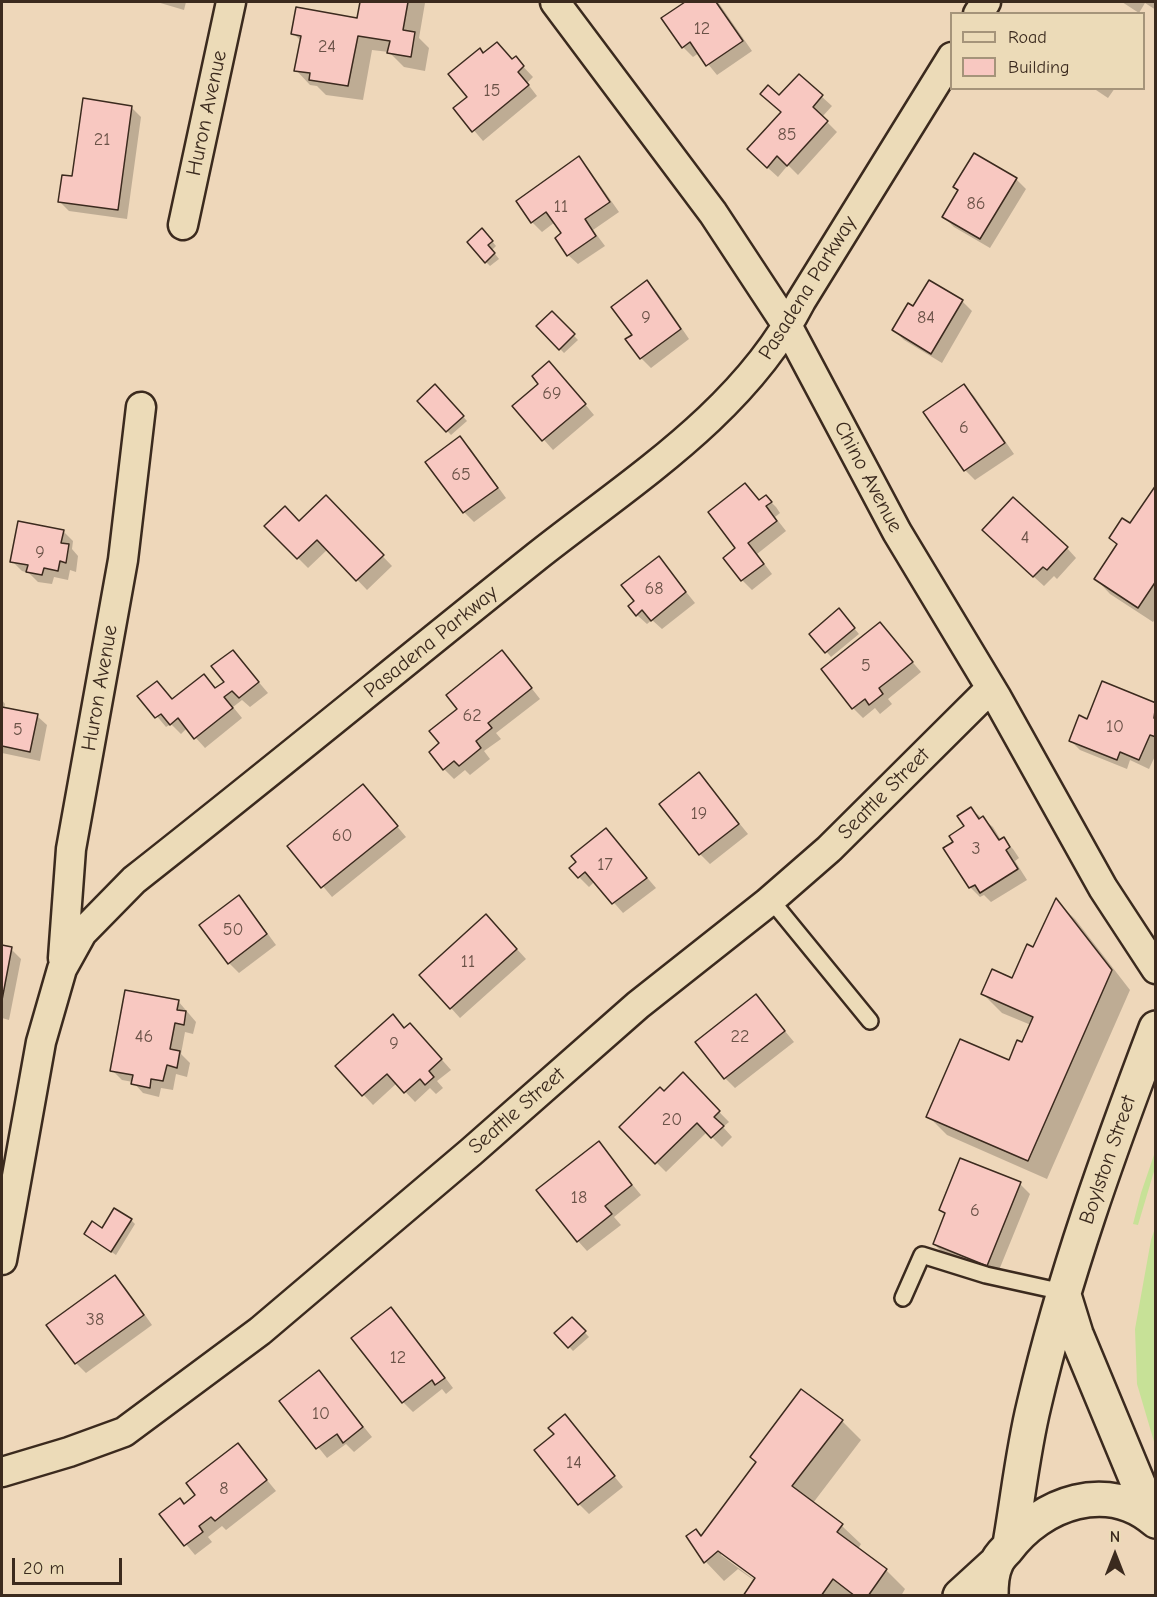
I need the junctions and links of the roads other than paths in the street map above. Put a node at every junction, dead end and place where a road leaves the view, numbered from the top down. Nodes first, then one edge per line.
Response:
1 (231, 2) edge
2 (555, 2) edge
3 (950, 59) edge
4 (183, 225) dead end
5 (788, 327) junction
6 (141, 407) dead end
7 (991, 688) junction
8 (771, 900) junction
9 (62, 969) junction
10 (1155, 969) edge
11 (870, 1021) dead end
12 (1155, 1028) edge
13 (2, 1260) edge
14 (1063, 1292) junction
15 (903, 1298) dead end
16 (2, 1472) edge
17 (1154, 1519) edge
18 (999, 1568) edge
19 (960, 1596) edge

1 - 4 street, Huron Avenue
2 - 5 street, Chino Avenue
3 - 5 street, Pasadena Parkway
5 - 7 street, Chino Avenue
5 - 9 street, Pasadena Parkway
6 - 9 street, Huron Avenue
7 - 8 street, Seattle Street
7 - 10 street, Chino Avenue
8 - 11 lane
8 - 16 street, Seattle Street
9 - 13 street, Pasadena Parkway
12 - 14 main road, Boylston Street
14 - 15 lane
14 - 17 main road
14 - 18 main road, Boylston Street
17 - 18 main road
18 - 19 main road

